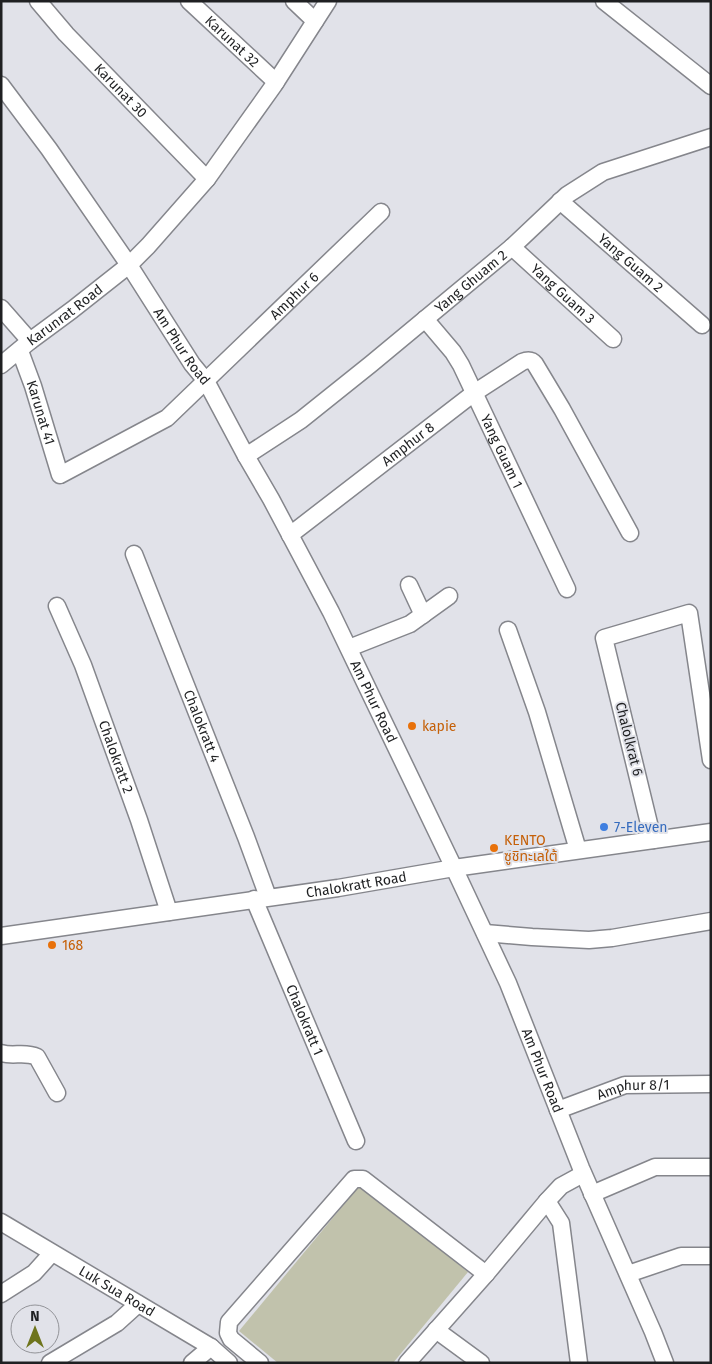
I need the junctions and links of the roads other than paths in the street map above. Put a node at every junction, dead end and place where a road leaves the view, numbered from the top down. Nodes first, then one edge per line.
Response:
1 (38, 1) edge
2 (189, 1) edge
3 (294, 1) edge
4 (328, 1) edge
5 (604, 1) edge
6 (315, 21) junction
7 (276, 82) junction
8 (1, 85) edge
9 (711, 86) edge
10 (711, 137) edge
11 (207, 179) junction
12 (560, 202) junction
13 (381, 212) dead end
14 (512, 247) junction
15 (129, 265) junction
16 (1, 308) edge
17 (425, 318) junction
18 (702, 325) dead end
19 (613, 339) dead end
20 (25, 346) junction
21 (1, 366) edge
22 (206, 381) junction
23 (474, 393) junction
24 (246, 456) junction
25 (60, 475) joint
26 (630, 533) dead end
27 (290, 535) junction
28 (134, 554) dead end
29 (409, 585) dead end
30 (568, 589) dead end
31 (449, 596) dead end
32 (57, 606) dead end
33 (423, 615) junction
34 (508, 630) dead end
35 (349, 648) junction
36 (711, 760) edge
37 (711, 832) edge
38 (653, 840) junction
39 (578, 850) junction
40 (454, 868) junction
41 (261, 898) junction
42 (169, 912) junction
43 (711, 921) edge
44 (485, 933) junction
45 (1, 936) edge
46 (1, 1053) edge
47 (711, 1084) edge
48 (57, 1093) dead end
49 (558, 1110) junction
50 (356, 1141) dead end
51 (711, 1167) edge
52 (583, 1174) junction
53 (592, 1194) junction
54 (547, 1201) junction
55 (1, 1222) edge
56 (52, 1253) junction
57 (711, 1256) edge
58 (486, 1274) junction
59 (628, 1274) junction
60 (1, 1294) edge
61 (138, 1304) junction
62 (436, 1330) junction
63 (211, 1347) junction
64 (413, 1361) edge
65 (50, 1363) edge
66 (192, 1363) edge
67 (229, 1363) edge
68 (260, 1363) edge
69 (481, 1363) edge
70 (579, 1363) edge
71 (665, 1363) edge

1 - 11 street, Karunat 30
2 - 7 street, Karunat 32
3 - 6 street
4 - 6 street, Karunrat Road
5 - 9 street
6 - 7 street, Karunrat Road
7 - 11 street, Karunrat Road
8 - 15 street, Am Phur Road
10 - 12 street, Yang Ghuam 2
11 - 15 street, Karunrat Road
12 - 14 street, Yang Ghuam 2
12 - 18 street, Yang Guam 2
13 - 22 street, Amphur 6
14 - 17 street, Yang Ghuam 2
14 - 19 street, Yang Guam 3
15 - 20 street, Karunrat Road
15 - 22 street, Am Phur Road
16 - 20 street
17 - 23 street, Yang Guam 1
17 - 24 street, Yang Ghuam 2
20 - 21 street, Karunrat Road
20 - 25 street, Karunat 41
22 - 24 street, Am Phur Road
22 - 25 street, Amphur 6
23 - 26 street, Amphur 8
23 - 27 street, Amphur 8
23 - 30 street, Yang Guam 1
24 - 27 street, Am Phur Road
27 - 35 street, Am Phur Road
28 - 41 street, Chalokratt 4
29 - 33 street
31 - 33 street
32 - 42 street, Chalokratt 2
33 - 35 street
34 - 39 street
35 - 40 street, Am Phur Road
36 - 38 street, Chalolkrat 6
37 - 38 street, Chalokratt Road
38 - 39 street, Chalokratt Road
39 - 40 street, Chalokratt Road
40 - 41 street, Chalokratt Road
40 - 44 street, Am Phur Road
41 - 42 street, Chalokratt Road
41 - 50 street, Chalokratt 1
42 - 45 street, Chalokratt Road
43 - 44 street
44 - 49 street, Am Phur Road
46 - 48 street
47 - 49 street, Amphur 8/1
49 - 52 street, Am Phur Road
51 - 53 street
52 - 53 street, Am Phur Road
52 - 54 street
53 - 59 street, Am Phur Road
54 - 58 street
54 - 70 street
55 - 56 street, Luk Sua Road
56 - 60 street
56 - 61 street, Luk Sua Road
57 - 59 street
58 - 62 street
58 - 68 street
59 - 71 street, Am Phur Road
61 - 63 street, Luk Sua Road
61 - 65 street
62 - 64 street
62 - 69 street
63 - 66 street
63 - 67 street, Luk Sua Road

